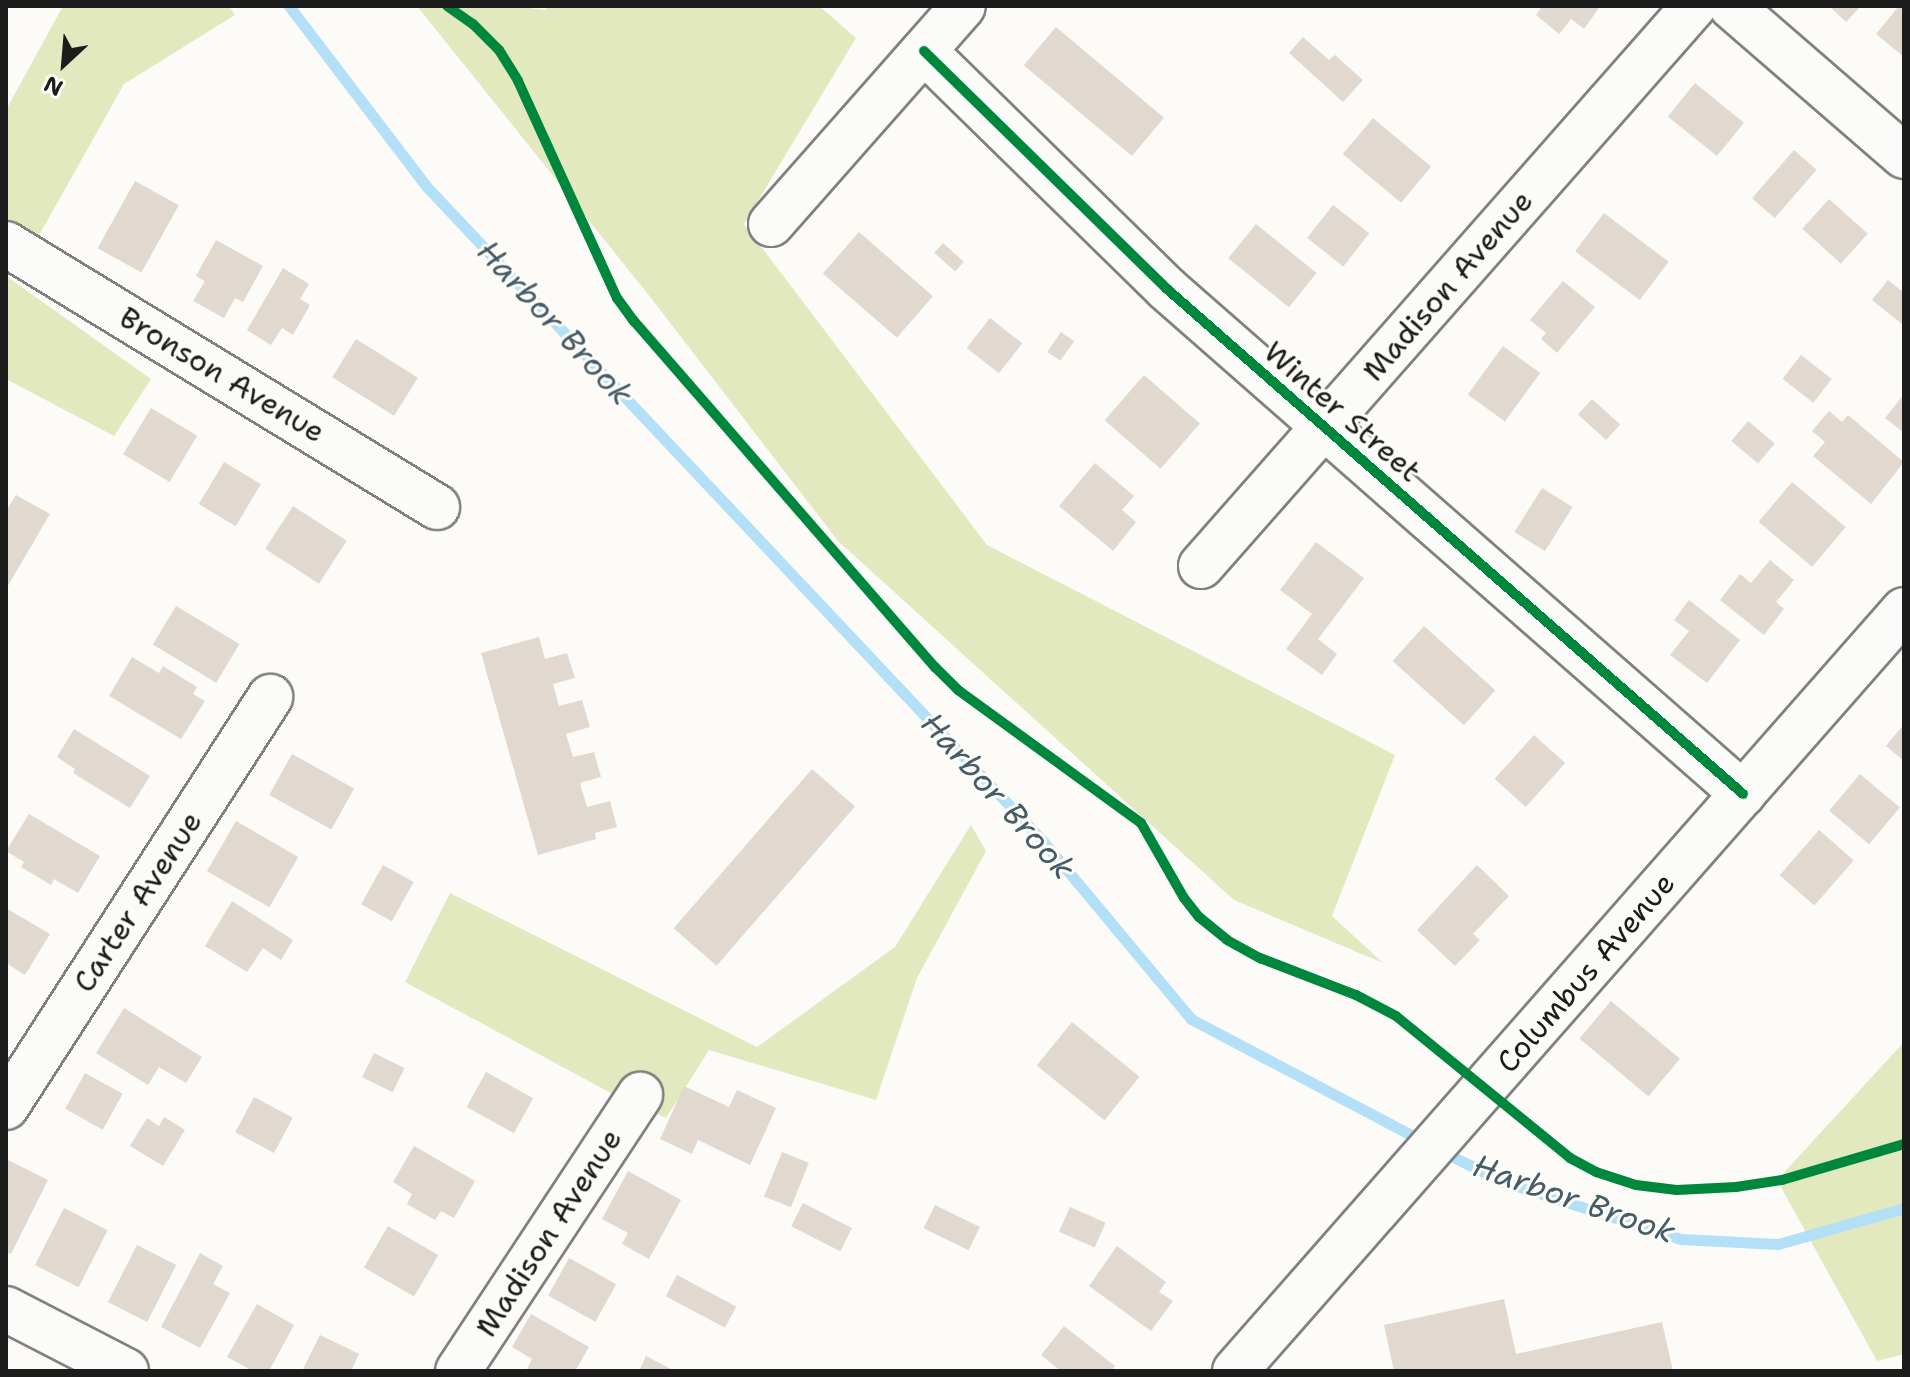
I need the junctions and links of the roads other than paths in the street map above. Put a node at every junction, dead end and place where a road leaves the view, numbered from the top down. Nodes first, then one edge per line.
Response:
1 (963, 6) edge
2 (1694, 6) edge
3 (1731, 6) edge
4 (924, 51) junction
5 (1904, 156) edge
6 (771, 224) dead end
7 (6, 244) edge
8 (1323, 427) junction
9 (437, 507) dead end
10 (1201, 566) dead end
11 (1904, 610) edge
12 (270, 697) dead end
13 (1743, 794) junction
14 (640, 1095) dead end
15 (6, 1107) edge
16 (6, 1309) edge
17 (126, 1371) edge
18 (458, 1371) edge
19 (1235, 1371) edge

1 - 4 street
2 - 8 street, Madison Avenue
3 - 5 street
4 - 6 street
4 - 8 street, Winter Street
7 - 9 street, Bronson Avenue
8 - 10 street, Madison Avenue
8 - 13 street, Winter Street
11 - 13 street, Columbus Avenue
12 - 15 street, Carter Avenue
13 - 19 street, Columbus Avenue
14 - 18 street, Madison Avenue
16 - 17 street

